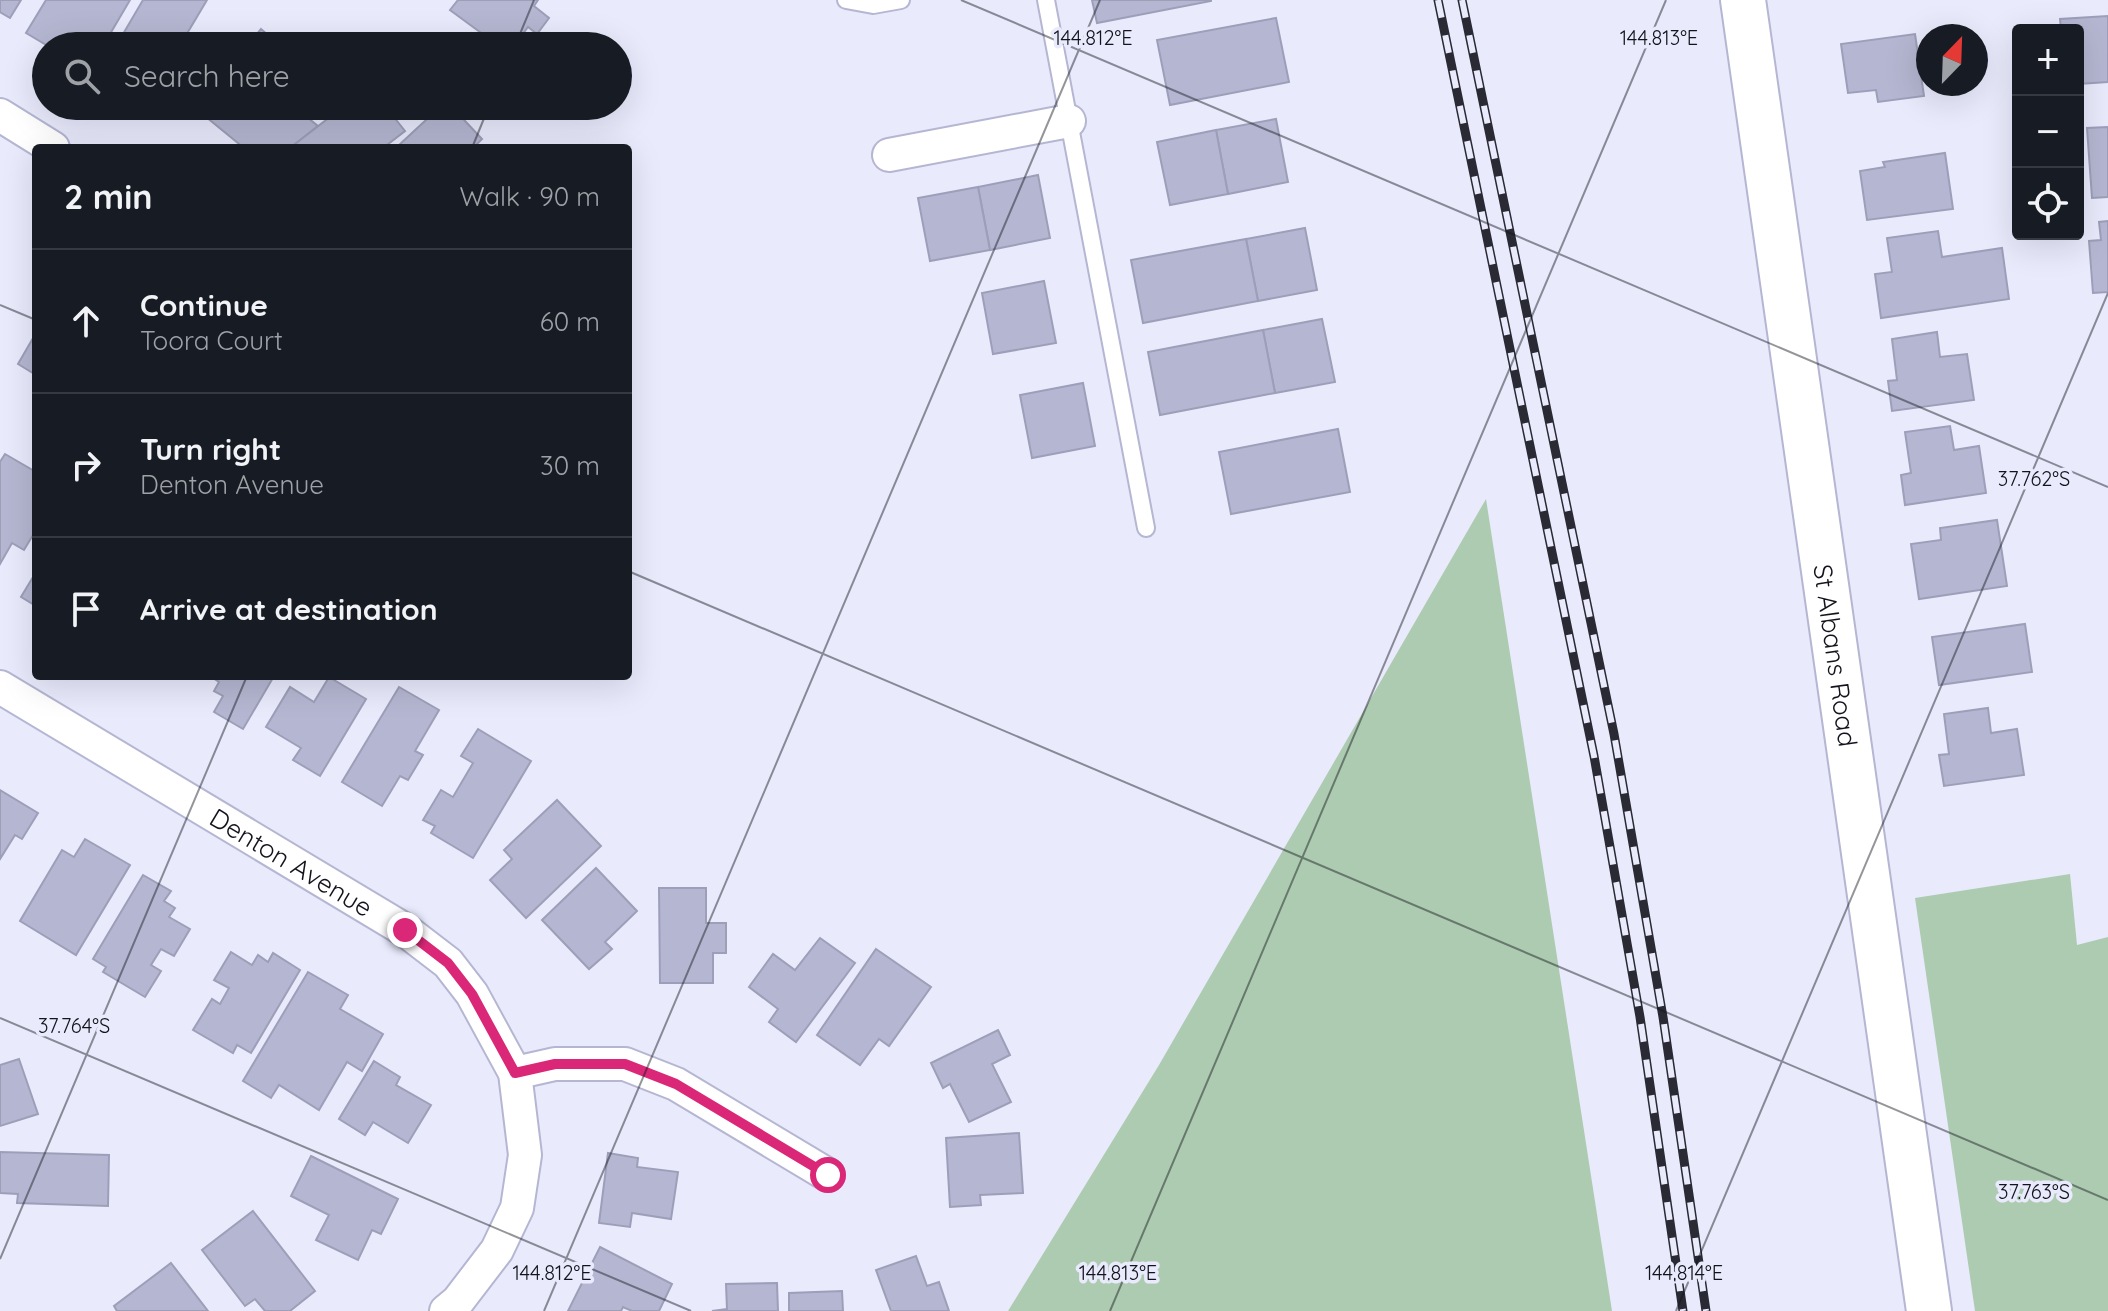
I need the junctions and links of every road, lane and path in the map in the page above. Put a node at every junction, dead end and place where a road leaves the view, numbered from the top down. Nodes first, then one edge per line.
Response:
1 (846, 0) edge
2 (901, 0) edge
3 (1046, 0) edge
4 (1743, 0) edge
5 (0, 115) edge
6 (1069, 121) junction
7 (47, 144) edge
8 (889, 155) dead end
9 (1146, 528) dead end
10 (0, 687) edge
11 (515, 1073) junction
12 (828, 1175) dead end
13 (446, 1311) edge
14 (1929, 1311) edge

1 - 2 lane
3 - 6 lane
4 - 14 main road, St Albans Road
5 - 7 street
6 - 8 street
6 - 9 lane
10 - 11 street, Denton Avenue
11 - 12 street
11 - 13 street, Denton Avenue

